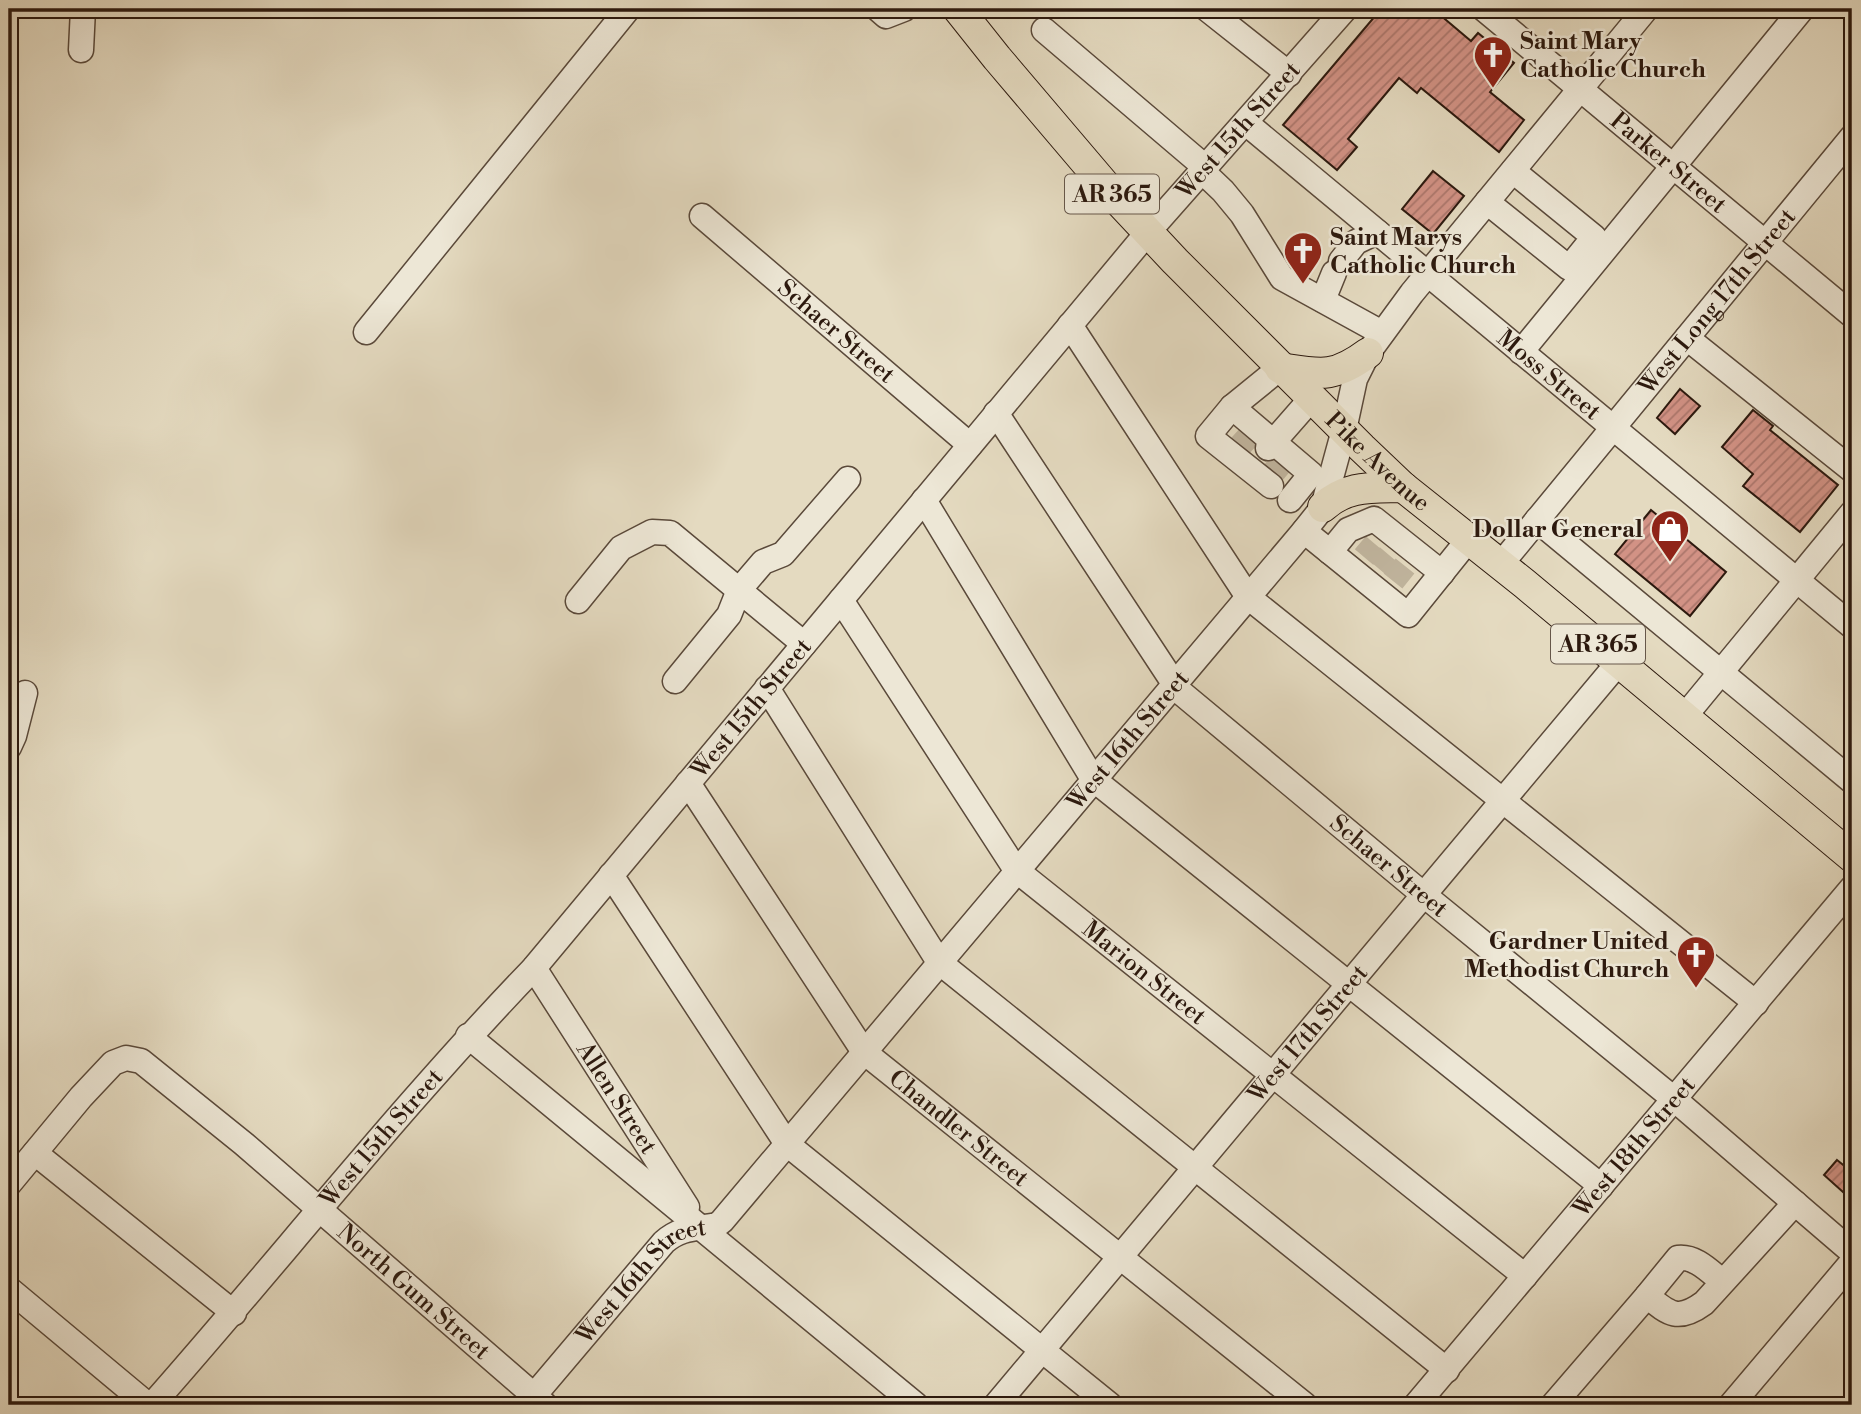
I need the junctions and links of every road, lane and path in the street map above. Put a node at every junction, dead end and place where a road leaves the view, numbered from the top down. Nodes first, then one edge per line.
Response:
1 (83, 9) edge
2 (628, 9) edge
3 (878, 9) edge
4 (904, 9) edge
5 (958, 9) edge
6 (1208, 9) edge
7 (1345, 9) edge
8 (1646, 9) edge
9 (1802, 9) edge
10 (1488, 10) edge
11 (1044, 30) dead end
12 (80, 50) dead end
13 (1289, 74) junction
14 (1580, 89) junction
15 (1246, 123) junction
16 (1849, 147) edge
17 (1673, 166) junction
18 (1203, 169) junction
19 (1513, 171) junction
20 (1488, 202) junction
21 (702, 216) dead end
22 (1148, 232) junction
23 (1377, 232) junction
24 (1765, 243) junction
25 (1428, 274) junction
26 (1323, 300) junction
27 (1852, 315) edge
28 (1070, 325) junction
29 (366, 332) dead end
30 (1687, 338) junction
31 (1375, 343) junction
32 (1521, 352) junction
33 (1280, 368) junction
34 (1311, 399) junction
35 (1232, 407) junction
36 (996, 413) junction
37 (1613, 428) junction
38 (1344, 430) junction
39 (970, 445) junction
40 (1266, 462) junction
41 (1852, 470) edge
42 (848, 479) dead end
43 (1403, 487) junction
44 (924, 500) junction
45 (1852, 513) edge
46 (1313, 519) junction
47 (1537, 520) junction
48 (1469, 539) junction
49 (1330, 552) junction
50 (1384, 562) junction
51 (1501, 564) junction
52 (1442, 573) junction
53 (1797, 580) junction
54 (739, 590) junction
55 (1248, 597) junction
56 (841, 600) junction
57 (578, 601) dead end
58 (1852, 626) edge
59 (804, 644) junction
60 (1619, 662) junction
61 (1721, 672) junction
62 (674, 681) dead end
63 (1175, 684) junction
64 (767, 688) junction
65 (24, 692) dead end
66 (1684, 717) junction
67 (9, 747) edge
68 (1093, 779) junction
69 (1852, 781) edge
70 (688, 783) junction
71 (1503, 800) junction
72 (1852, 857) edge
73 (1016, 870) junction
74 (611, 875) junction
75 (1852, 888) edge
76 (1424, 895) junction
77 (939, 962) junction
78 (534, 968) junction
79 (1349, 984) junction
80 (1756, 1003) junction
81 (468, 1036) junction
82 (864, 1052) junction
83 (1273, 1075) junction
84 (1674, 1099) junction
85 (787, 1144) junction
86 (36, 1153) junction
87 (1195, 1168) junction
88 (9, 1184) edge
89 (1601, 1186) junction
90 (1795, 1203) junction
91 (320, 1210) junction
92 (701, 1228) junction
93 (1852, 1252) edge
94 (1120, 1257) junction
95 (1852, 1262) edge
96 (1525, 1276) junction
97 (1723, 1282) junction
98 (9, 1289) edge
99 (1647, 1296) junction
100 (234, 1313) junction
101 (1042, 1350) junction
102 (1447, 1370) junction
103 (535, 1402) edge
104 (150, 1405) edge
105 (916, 1405) edge
106 (996, 1405) edge
107 (1110, 1405) edge
108 (1305, 1405) edge
109 (1416, 1405) edge
110 (1553, 1405) edge
111 (1731, 1405) edge

1 - 12 street
2 - 29 street
3 - 4 street
5 - 22 main road, Pike Avenue / AR 365
6 - 13 street
7 - 13 street, West 15th Street
8 - 14 street, West 16th Street
9 - 17 street
10 - 14 street, Parker Street
11 - 18 street
13 - 15 street, West 15th Street
14 - 17 street, Parker Street
14 - 19 street, West 16th Street
15 - 18 street, West 15th Street
15 - 23 street, Moss Street
16 - 24 street, West Long 17th Street
17 - 24 street, Parker Street
17 - 32 street
18 - 22 street, West 15th Street
18 - 26 street
19 - 20 street, West 16th Street
19 - 20 street
20 - 25 street, West 16th Street
21 - 39 street, Schaer Street
22 - 28 street, West 15th Street
22 - 33 main road, Pike Avenue / AR 365
23 - 25 street, Moss Street
23 - 26 street
24 - 27 street, Parker Street
24 - 30 street, West Long 17th Street
25 - 31 street, West 16th Street
25 - 32 street, Moss Street
26 - 31 street
28 - 36 street, West 15th Street
28 - 55 street
30 - 37 street, West Long 17th Street
30 - 41 street
31 - 33 main road
31 - 38 street, West 16th Street
32 - 37 street, Moss Street
33 - 34 main road, Pike Avenue / AR 365
33 - 35 street
34 - 38 main road, Pike Avenue / AR 365
34 - 40 street
35 - 40 street
35 - 40 street
36 - 39 street, West 15th Street
36 - 63 street, Schaer Street
37 - 47 street, West Long 17th Street
37 - 53 street, Moss Street
38 - 43 main road, Pike Avenue / AR 365
38 - 46 street, West 16th Street
39 - 44 street, West 15th Street
40 - 46 street
42 - 54 street
43 - 46 main road
43 - 48 main road, Pike Avenue / AR 365
44 - 56 street, West 15th Street
44 - 68 street
45 - 53 street
46 - 49 street
46 - 55 street, West 16th Street
47 - 51 street, West Long 17th Street
47 - 61 street
48 - 51 main road, Pike Avenue / AR 365
48 - 52 street
49 - 50 street
49 - 50 street
50 - 52 street
50 - 52 street
51 - 60 main road, Pike Avenue / AR 365
53 - 58 street, Moss Street
53 - 61 street
54 - 57 street
54 - 59 street
54 - 62 street
55 - 63 street, West 16th Street
55 - 71 street
56 - 59 street, West 15th Street
56 - 73 street, Marion Street
59 - 64 street, West 15th Street
60 - 66 main road, Pike Avenue / AR 365
60 - 71 street, West 17th Street
61 - 66 street
61 - 69 street
63 - 68 street, West 16th Street
63 - 76 street, Schaer Street
64 - 70 street, West 15th Street
64 - 77 street
65 - 67 street
66 - 72 main road, Pike Avenue / AR 365
68 - 73 street, West 16th Street
68 - 79 street
70 - 74 street, West 15th Street
70 - 82 street, Chandler Street
71 - 76 street, West 17th Street
71 - 80 street
73 - 77 street, West 16th Street
73 - 83 street, Marion Street
74 - 78 street, West 15th Street
74 - 85 street
75 - 80 street, West 18th Street
76 - 79 street, West 17th Street
76 - 84 street, Schaer Street
77 - 82 street, West 16th Street
77 - 87 street
78 - 81 street, West 15th Street
78 - 92 street, Allen Street
79 - 83 street, West 17th Street
79 - 89 street
80 - 84 street, West 18th Street
81 - 91 street, West 15th Street
81 - 92 street, Allen Street
82 - 85 street, West 16th Street
82 - 94 street, Chandler Street
83 - 87 street, West 17th Street
83 - 96 street, Marion Street
84 - 89 street, West 18th Street
84 - 90 street, Schaer Street
85 - 92 street, West 16th Street
85 - 101 street
86 - 88 street
86 - 91 street, North Gum Street
86 - 100 street
87 - 94 street, West 17th Street
87 - 102 street
89 - 96 street, West 18th Street
90 - 93 street, Schaer Street
90 - 97 street
91 - 100 street, West 15th Street
91 - 103 street, North Gum Street
92 - 103 street, West 16th Street
92 - 105 street, Allen Street
94 - 101 street, West 17th Street
94 - 108 street, Chandler Street
95 - 111 street
96 - 102 street, West 18th Street
97 - 99 street
97 - 99 street
98 - 104 street
99 - 110 street
100 - 104 street, West 15th Street
101 - 106 street, West 17th Street
101 - 107 street
102 - 109 street, West 18th Street

